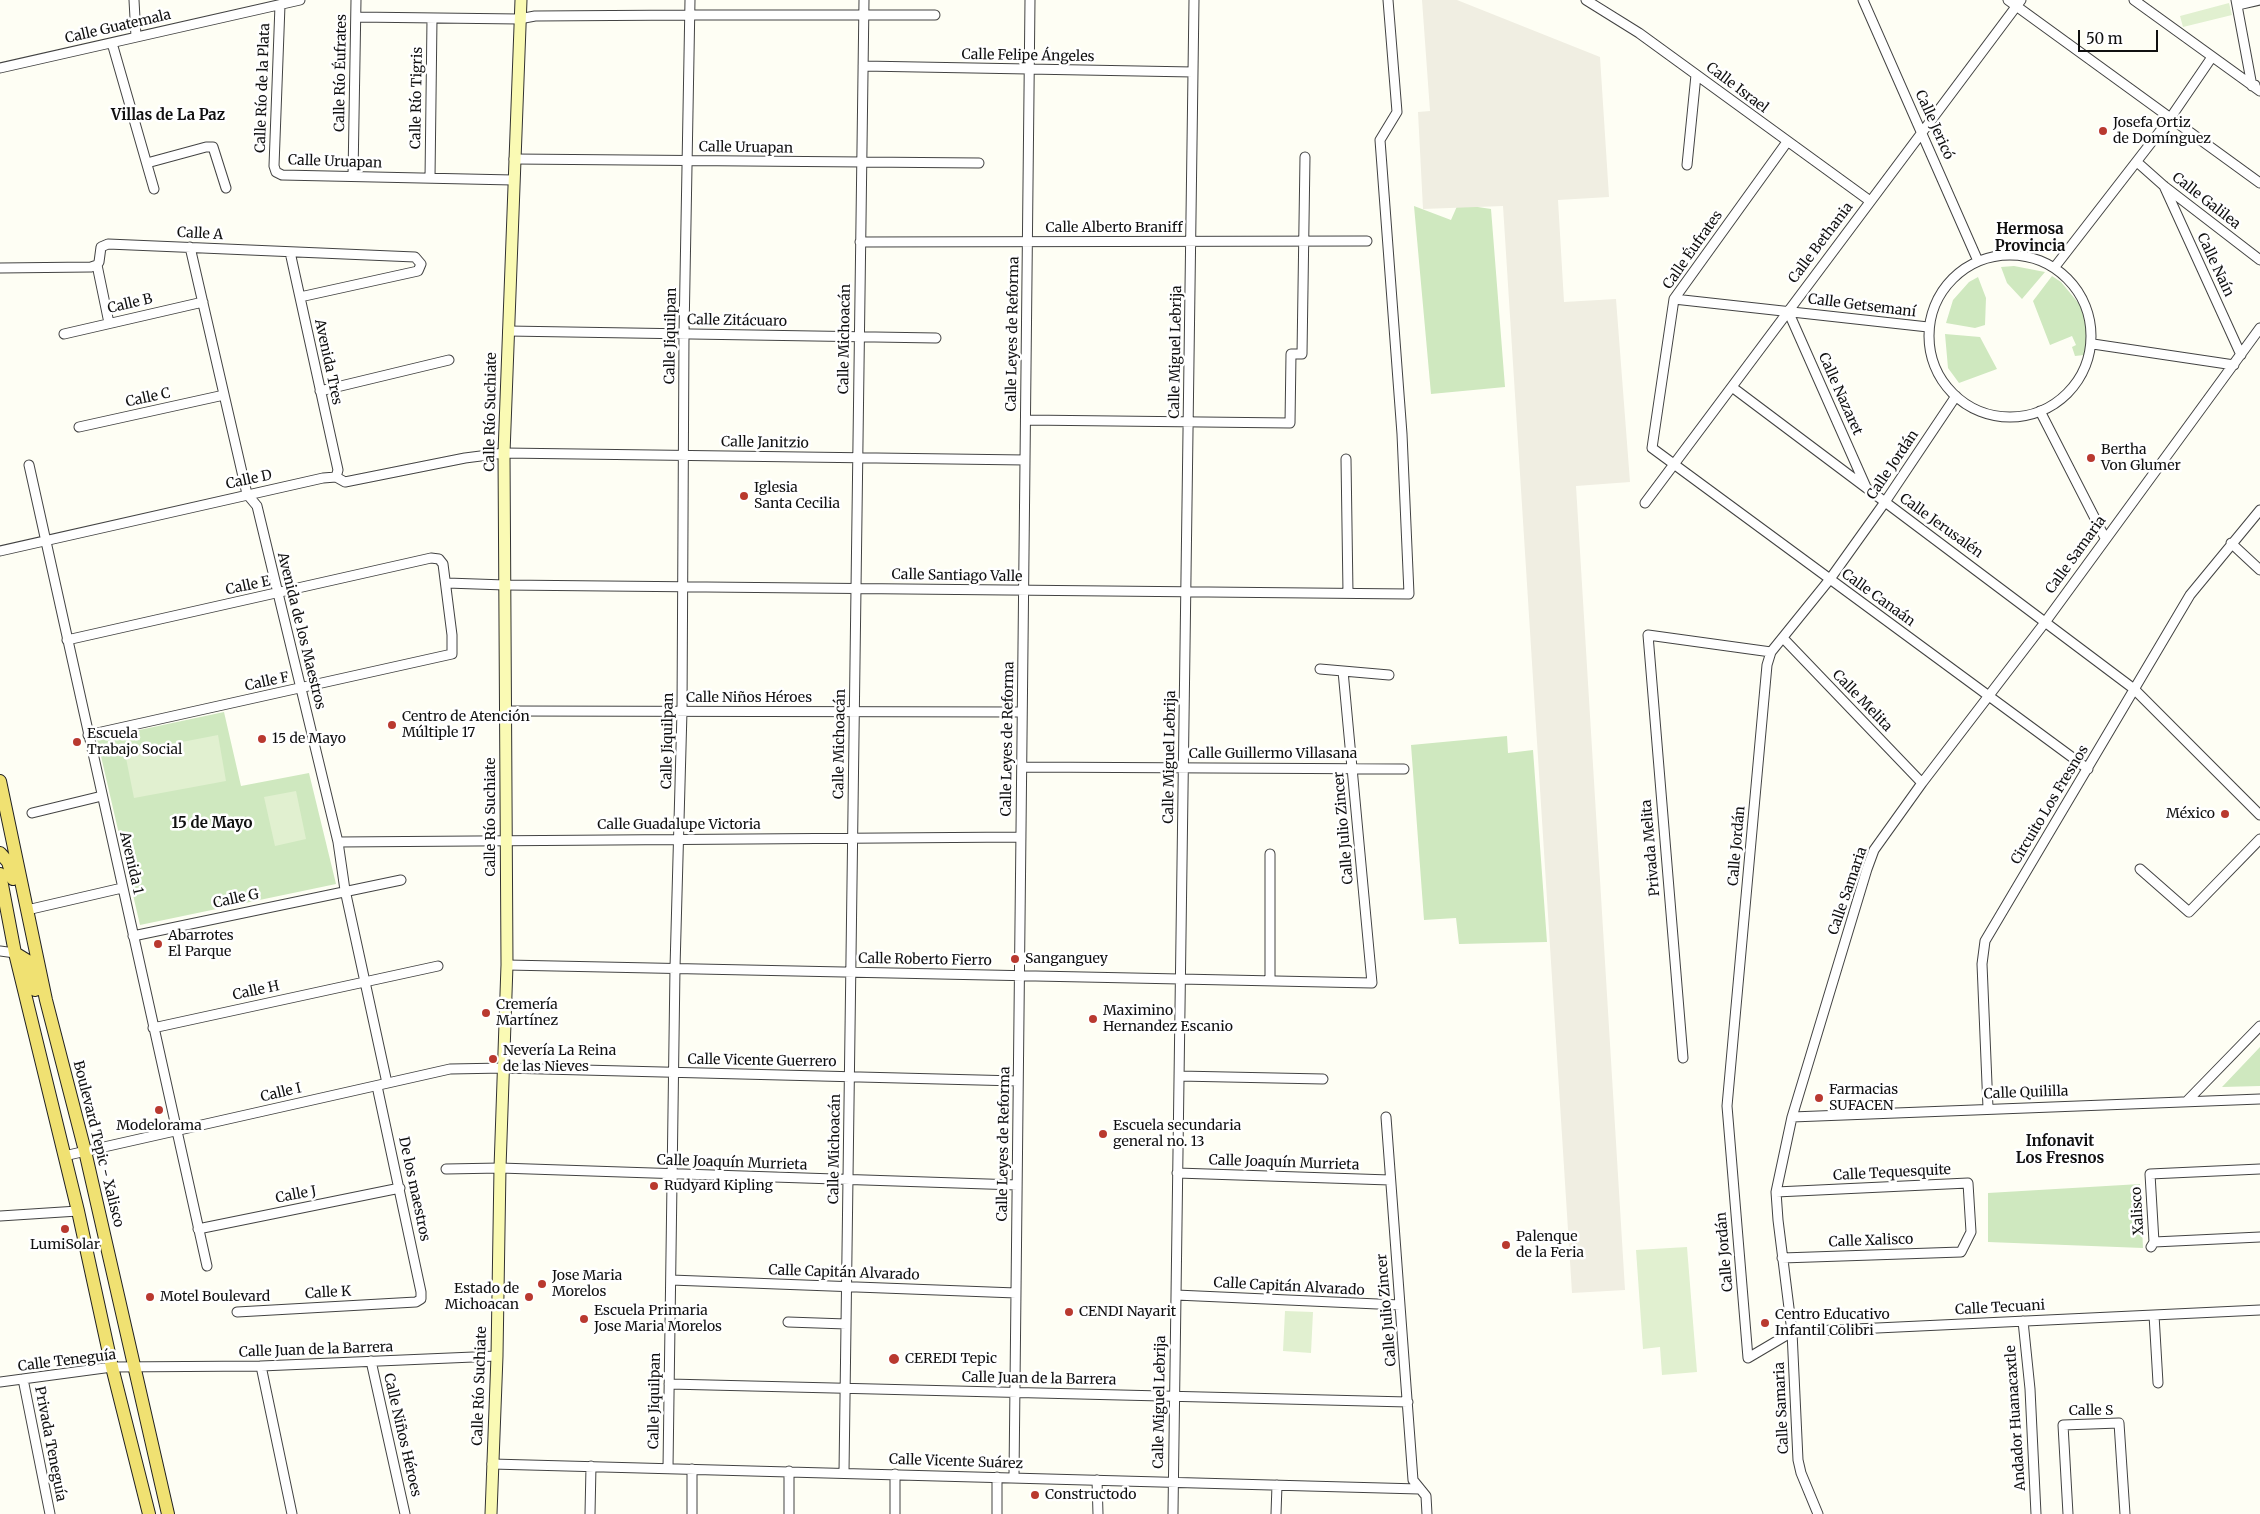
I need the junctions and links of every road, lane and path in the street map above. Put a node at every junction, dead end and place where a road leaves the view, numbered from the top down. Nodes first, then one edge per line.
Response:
1 (134, 0) edge
2 (300, 0) edge
3 (356, 0) edge
4 (521, 0) edge
5 (690, 0) edge
6 (864, 0) edge
7 (1030, 0) edge
8 (1194, 0) edge
9 (1388, 0) edge
10 (1586, 0) edge
11 (1863, 0) edge
12 (2008, 0) edge
13 (2134, 0) edge
14 (2260, 0) edge
15 (2237, 2) edge
16 (2019, 3) edge
17 (280, 5) junction
18 (690, 15) junction
19 (863, 15) junction
20 (935, 15) dead end
21 (356, 16) junction
22 (432, 19) junction
23 (520, 19) junction
24 (136, 37) junction
25 (112, 43) junction
26 (2212, 57) junction
27 (863, 66) junction
28 (0, 68) edge
29 (1030, 69) junction
30 (1193, 72) junction
31 (1696, 75) junction
32 (2257, 87) edge
33 (2171, 117) junction
34 (1923, 133) junction
35 (1787, 142) junction
36 (1305, 157) dead end
37 (514, 159) junction
38 (688, 161) junction
39 (862, 162) junction
40 (2137, 162) junction
41 (146, 163) junction
42 (978, 164) dead end
43 (1687, 165) dead end
44 (276, 172) joint
45 (353, 176) junction
46 (430, 178) junction
47 (513, 180) junction
48 (2260, 183) edge
49 (2164, 186) junction
50 (226, 188) dead end
51 (154, 189) dead end
52 (1870, 201) junction
53 (1302, 241) junction
54 (1367, 241) dead end
55 (860, 242) junction
56 (1028, 242) junction
57 (1191, 242) junction
58 (190, 247) junction
59 (290, 252) junction
60 (2260, 260) edge
61 (1978, 261) junction
62 (97, 265) junction
63 (0, 268) edge
64 (2054, 268) junction
65 (300, 297) junction
66 (1674, 299) junction
67 (203, 302) junction
68 (1788, 311) junction
69 (109, 323) junction
70 (1928, 327) junction
71 (2260, 328) edge
72 (508, 331) junction
73 (64, 334) dead end
74 (684, 334) junction
75 (859, 337) junction
76 (936, 338) dead end
77 (2093, 344) junction
78 (2241, 355) junction
79 (449, 360) dead end
80 (2234, 365) junction
81 (1732, 387) junction
82 (320, 391) junction
83 (224, 395) junction
84 (1956, 396) junction
85 (2040, 411) junction
86 (1026, 420) junction
87 (1188, 420) junction
88 (79, 427) dead end
89 (1652, 448) joint
90 (504, 453) junction
91 (685, 456) junction
92 (858, 458) junction
93 (1346, 459) dead end
94 (1025, 460) junction
95 (1674, 464) junction
96 (29, 465) dead end
97 (336, 477) junction
98 (1867, 488) junction
99 (247, 494) junction
100 (1885, 502) junction
101 (1645, 504) dead end
102 (2260, 510) edge
103 (2105, 538) junction
104 (44, 540) junction
105 (2231, 543) junction
106 (0, 551) edge
107 (2260, 570) edge
108 (1830, 579) junction
109 (447, 582) junction
110 (505, 585) junction
111 (684, 587) junction
112 (856, 589) junction
113 (1024, 590) junction
114 (1186, 592) junction
115 (1348, 593) junction
116 (277, 594) junction
117 (2046, 621) junction
118 (1783, 638) junction
119 (67, 640) junction
120 (1771, 652) junction
121 (452, 654) joint
122 (1320, 669) dead end
123 (1343, 671) junction
124 (1389, 675) dead end
125 (301, 689) junction
126 (2134, 689) junction
127 (1987, 695) junction
128 (505, 711) junction
129 (682, 711) junction
130 (854, 712) junction
131 (1022, 712) junction
132 (88, 735) junction
133 (1022, 767) junction
134 (1183, 768) junction
135 (1352, 768) junction
136 (1404, 769) dead end
137 (2088, 769) junction
138 (0, 782) edge
139 (1922, 783) junction
140 (102, 796) junction
141 (32, 813) dead end
142 (2260, 815) edge
143 (1021, 837) junction
144 (853, 838) junction
145 (680, 839) junction
146 (2260, 839) edge
147 (506, 841) junction
148 (338, 842) junction
149 (0, 853) edge
150 (1270, 854) dead end
151 (2140, 869) dead end
152 (0, 874) edge
153 (401, 880) dead end
154 (122, 888) junction
155 (345, 890) junction
156 (27, 910) junction
157 (133, 936) junction
158 (0, 951) edge
159 (15, 953) junction
160 (507, 965) junction
161 (438, 966) dead end
162 (675, 968) junction
163 (851, 972) junction
164 (1020, 976) junction
165 (1180, 979) junction
166 (1270, 981) junction
167 (365, 982) junction
168 (1372, 983) joint
169 (46, 1000) junction
170 (2260, 1026) edge
171 (153, 1028) junction
172 (1683, 1058) dead end
173 (504, 1068) junction
174 (673, 1072) junction
175 (1179, 1076) junction
176 (850, 1077) junction
177 (1323, 1079) dead end
178 (1018, 1081) junction
179 (387, 1083) junction
180 (377, 1086) junction
181 (2260, 1099) edge
182 (2186, 1102) junction
183 (1988, 1108) junction
184 (1792, 1116) junction
185 (1386, 1117) dead end
186 (176, 1131) junction
187 (85, 1151) junction
188 (64, 1156) junction
189 (500, 1168) junction
190 (446, 1169) dead end
191 (2260, 1169) edge
192 (1178, 1173) junction
193 (671, 1175) junction
194 (848, 1180) junction
195 (1390, 1180) junction
196 (1017, 1185) junction
197 (400, 1188) junction
198 (1776, 1192) junction
199 (78, 1211) junction
200 (0, 1216) edge
201 (198, 1229) junction
202 (2260, 1237) edge
203 (108, 1248) junction
204 (1960, 1252) joint
205 (1782, 1258) junction
206 (207, 1266) dead end
207 (671, 1280) junction
208 (847, 1287) junction
209 (1016, 1293) junction
210 (1176, 1295) junction
211 (420, 1299) joint
212 (1400, 1306) junction
213 (2260, 1310) edge
214 (237, 1312) dead end
215 (2154, 1315) junction
216 (2023, 1321) junction
217 (788, 1322) dead end
218 (846, 1324) junction
219 (1792, 1332) junction
220 (497, 1356) junction
221 (1748, 1358) joint
222 (371, 1361) junction
223 (261, 1366) junction
224 (112, 1367) junction
225 (136, 1368) junction
226 (22, 1379) junction
227 (0, 1382) edge
228 (2158, 1383) dead end
229 (669, 1384) junction
230 (845, 1388) junction
231 (1015, 1392) junction
232 (1174, 1396) junction
233 (1408, 1402) junction
234 (492, 1464) junction
235 (590, 1466) junction
236 (668, 1468) junction
237 (692, 1469) junction
238 (789, 1471) junction
239 (844, 1473) junction
240 (895, 1474) junction
241 (997, 1477) junction
242 (1014, 1478) junction
243 (1097, 1480) junction
244 (142, 1481) junction
245 (1173, 1482) junction
246 (1277, 1485) junction
247 (1423, 1492) junction
248 (50, 1514) edge
249 (149, 1514) edge
250 (162, 1514) edge
251 (168, 1514) edge
252 (292, 1514) edge
253 (405, 1514) edge
254 (490, 1514) edge
255 (590, 1514) edge
256 (692, 1514) edge
257 (789, 1514) edge
258 (895, 1514) edge
259 (997, 1514) edge
260 (1098, 1514) edge
261 (1174, 1514) edge
262 (1276, 1514) edge
263 (1427, 1514) edge
264 (1818, 1514) edge
265 (2036, 1514) edge
266 (2068, 1514) edge
267 (2125, 1514) edge

1 - 24 street
2 - 17 street, Calle Guatemala
3 - 21 street, Calle Río Éufrates
4 - 23 main road, Calle Río Suchiate
5 - 18 street, Calle Jiquilpan
6 - 19 street, Calle Michoacán
7 - 29 street, Calle Leyes de Reforma
8 - 30 street, Calle Miguel Lebrija
9 - 115 street, Calle Santiago Valle
10 - 31 street, Calle Israel
11 - 34 street, Calle Jericó
12 - 16 street
13 - 26 street
14 - 15 street
15 - 32 street
16 - 33 street
16 - 34 street, Calle Bethania
17 - 24 street, Calle Guatemala
17 - 44 street, Calle Río de la Plata
18 - 19 street
18 - 23 street
18 - 38 street, Calle Jiquilpan
19 - 20 street
19 - 27 street, Calle Michoacán
21 - 22 street
21 - 45 street, Calle Río Éufrates
22 - 23 street
22 - 46 street, Calle Río Tigris
23 - 37 main road, Calle Río Suchiate
24 - 25 street, Calle Guatemala
25 - 28 street, Calle Guatemala
25 - 41 street
26 - 32 street
26 - 33 street
27 - 29 street, Calle Felipe Ángeles
27 - 39 street, Calle Michoacán
29 - 30 street, Calle Felipe Ángeles
29 - 56 street, Calle Leyes de Reforma
30 - 57 street, Calle Miguel Lebrija
31 - 35 street, Calle Israel
31 - 43 street
33 - 40 street
33 - 48 street
34 - 52 street, Calle Bethania
34 - 61 street, Calle Jericó
35 - 52 street, Calle Israel
35 - 66 street, Calle Éufrates
36 - 53 street
37 - 38 street, Calle Uruapan
37 - 47 main road, Calle Río Suchiate
38 - 39 street, Calle Uruapan
38 - 74 street, Calle Jiquilpan
39 - 42 street, Calle Uruapan
39 - 55 street, Calle Michoacán
40 - 49 street, Calle Galilea
40 - 64 street
41 - 50 street
41 - 51 street
44 - 45 street, Calle Uruapan
45 - 46 street, Calle Uruapan
46 - 47 street, Calle Uruapan
47 - 72 main road, Calle Río Suchiate
49 - 60 street, Calle Galilea
49 - 78 street, Calle Naín
52 - 68 street, Calle Bethania
53 - 54 street, Calle Alberto Braniff
53 - 57 street, Calle Alberto Braniff
53 - 87 street
55 - 56 street, Calle Alberto Braniff
55 - 75 street, Calle Michoacán
56 - 57 street, Calle Alberto Braniff
56 - 86 street, Calle Leyes de Reforma
57 - 87 street, Calle Miguel Lebrija
58 - 59 street, Calle A
58 - 62 street, Calle A
58 - 67 street, Avenida de los Maestros
59 - 65 street, Avenida Tres
59 - 65 street, Calle A
61 - 64 street
61 - 70 street
62 - 63 street
62 - 69 street
64 - 77 street
65 - 82 street, Avenida Tres
66 - 68 street, Calle Getsemaní
66 - 89 street, Calle Éufrates
67 - 69 street, Calle B
67 - 83 street, Avenida de los Maestros
68 - 70 street, Calle Getsemaní
68 - 81 street, Calle Bethania
68 - 98 street, Calle Nazaret
69 - 73 street, Calle B
70 - 84 street
71 - 78 street, Calle Samaria
72 - 74 street, Calle Zitácuaro
72 - 90 main road, Calle Río Suchiate
74 - 75 street, Calle Zitácuaro
74 - 91 street, Calle Jiquilpan
75 - 76 street, Calle Zitácuaro
75 - 92 street, Calle Michoacán
77 - 80 street
77 - 85 street
78 - 80 street, Calle Samaria
79 - 82 street
80 - 103 street, Calle Samaria
81 - 95 street, Calle Bethania
81 - 98 street, Calle Jerusalén
82 - 97 street, Avenida Tres
83 - 88 street, Calle C
83 - 99 street, Avenida de los Maestros
84 - 85 street
84 - 100 street, Calle Jordán
85 - 103 street
86 - 87 street
86 - 94 street, Calle Leyes de Reforma
87 - 114 street, Calle Miguel Lebrija
89 - 95 street, Calle Canaán
90 - 91 street, Calle Janitzio
90 - 97 street, Calle D
90 - 110 main road, Calle Río Suchiate
91 - 92 street, Calle Janitzio
91 - 111 street, Calle Jiquilpan
92 - 94 street, Calle Janitzio
92 - 112 street, Calle Michoacán
93 - 115 street
94 - 113 street, Calle Leyes de Reforma
95 - 101 street, Calle Bethania
95 - 108 street, Calle Canaán
96 - 104 street, Avenida 1
97 - 99 street, Calle D
98 - 100 street, Calle Jerusalén
99 - 104 street, Calle D
99 - 116 street, Avenida de los Maestros
100 - 108 street, Calle Jordán
100 - 117 street, Calle Jerusalén
102 - 105 street, Circuito Los Fresnos
103 - 117 street, Calle Samaria
104 - 106 street, Calle D
104 - 119 street, Avenida 1
105 - 107 street
105 - 126 street, Circuito Los Fresnos
108 - 118 street, Calle Jordán
108 - 127 street, Calle Canaán
109 - 110 street
109 - 116 street, Calle E
109 - 121 street, Calle E
110 - 111 street, Calle Santiago Valle
110 - 128 main road, Calle Río Suchiate
111 - 112 street, Calle Santiago Valle
111 - 129 street, Calle Jiquilpan
112 - 113 street, Calle Santiago Valle
112 - 130 street, Calle Michoacán
113 - 114 street, Calle Santiago Valle
113 - 131 street, Calle Leyes de Reforma
114 - 115 street, Calle Santiago Valle
114 - 134 street, Calle Miguel Lebrija
116 - 119 street, Calle E
116 - 125 street, Avenida de los Maestros
117 - 126 street, Calle Jerusalén
117 - 127 street, Calle Samaria
118 - 120 street, Calle Jordán
118 - 139 street, Calle Melita
119 - 132 street, Avenida 1
120 - 172 street, Privada Melita
120 - 221 street, Calle Jordán
121 - 125 street, Calle F
122 - 123 street
123 - 124 street
123 - 135 street, Calle Julio Zincer
125 - 132 street, Calle F
125 - 148 street, Avenida de los Maestros
126 - 137 street, Circuito Los Fresnos
126 - 142 street, Calle Jerusalén
127 - 137 street, Calle Canaán
127 - 139 street, Calle Samaria
128 - 129 street, Calle Niños Héroes
128 - 147 main road, Calle Río Suchiate
129 - 130 street, Calle Niños Héroes
129 - 145 street, Calle Jiquilpan
130 - 131 street, Calle Niños Héroes
130 - 144 street, Calle Michoacán
131 - 133 street, Calle Leyes de Reforma
132 - 140 street, Avenida 1
133 - 134 street, Calle Guillermo Villasana
133 - 143 street, Calle Leyes de Reforma
134 - 135 street, Calle Guillermo Villasana
134 - 165 street, Calle Miguel Lebrija
135 - 136 street, Calle Guillermo Villasana
135 - 168 street, Calle Julio Zincer
137 - 183 street, Circuito Los Fresnos
138 - 156 main road, Boulevard Tepic - Xalisco
139 - 184 street, Calle Samaria
140 - 141 street
140 - 154 street, Avenida 1
143 - 144 street, Calle Guadalupe Victoria
143 - 164 street, Calle Leyes de Reforma
144 - 145 street, Calle Guadalupe Victoria
144 - 163 street, Calle Michoacán
145 - 147 street, Calle Guadalupe Victoria
145 - 162 street, Calle Jiquilpan
146 - 151 street
147 - 148 street, Calle Guadalupe Victoria
147 - 160 main road, Calle Río Suchiate
148 - 155 street, Avenida de los Maestros
149 - 156 main road
150 - 166 street
152 - 159 main road
153 - 155 street, Calle G
154 - 156 street
154 - 157 street, Avenida 1
155 - 157 street, Calle G
155 - 167 street, Avenida de los Maestros
156 - 169 main road, Boulevard Tepic - Xalisco
157 - 171 street, Avenida 1
158 - 159 street
159 - 169 main road
159 - 188 main road
160 - 162 street, Calle Roberto Fierro
160 - 173 main road, Calle Río Suchiate
161 - 167 street, Calle H
162 - 163 street, Calle Roberto Fierro
162 - 174 street, Calle Jiquilpan
163 - 164 street, Calle Roberto Fierro
163 - 176 street, Calle Michoacán
164 - 165 street, Calle Roberto Fierro
164 - 178 street, Calle Leyes de Reforma
165 - 166 street, Calle Roberto Fierro
165 - 175 street, Calle Miguel Lebrija
166 - 168 street, Calle Roberto Fierro
167 - 171 street, Calle H
167 - 179 street, Avenida de los Maestros
169 - 187 main road, Boulevard Tepic - Xalisco
170 - 182 street
171 - 186 street, Avenida 1
173 - 174 street, Calle Vicente Guerrero
173 - 179 street, Calle I
173 - 189 main road, Calle Río Suchiate
174 - 176 street, Calle Vicente Guerrero
174 - 193 street, Calle Jiquilpan
175 - 177 street
175 - 192 street, Calle Miguel Lebrija
176 - 178 street, Calle Vicente Guerrero
176 - 194 street, Calle Michoacán
178 - 196 street, Calle Leyes de Reforma
179 - 180 street, Calle I
180 - 186 street, Calle I
180 - 197 street, De los maestros
181 - 182 street, Calle Quililla
182 - 183 street, Calle Quililla
183 - 184 street, Calle Quililla
184 - 198 street, Calle Samaria
185 - 195 street, Calle Julio Zincer
186 - 187 street, Calle I
186 - 201 street, Avenida 1
187 - 188 street, Calle I
187 - 203 main road, Boulevard Tepic - Xalisco
188 - 199 main road
189 - 190 street, Calle Joaquín Murrieta
189 - 193 street, Calle Joaquín Murrieta
189 - 220 main road, Calle Río Suchiate
191 - 202 street, Xalisco
192 - 195 street, Calle Joaquín Murrieta
192 - 210 street, Calle Miguel Lebrija
193 - 194 street, Calle Joaquín Murrieta
193 - 207 street, Calle Jiquilpan
194 - 196 street, Calle Joaquín Murrieta
194 - 208 street, Calle Michoacán
195 - 212 street, Calle Julio Zincer
196 - 209 street, Calle Leyes de Reforma
197 - 201 street, Calle J
197 - 211 street, De los maestros
198 - 204 street, Calle Tequesquite
198 - 205 street, Calle Samaria
199 - 200 street
199 - 203 main road
199 - 224 main road
201 - 206 street, Avenida 1
203 - 225 main road, Boulevard Tepic - Xalisco
204 - 205 street, Calle Xalisco
205 - 219 street, Calle Samaria
207 - 208 street, Calle Capitán Alvarado
207 - 229 street, Calle Jiquilpan
208 - 209 street, Calle Capitán Alvarado
208 - 218 street, Calle Michoacán
209 - 231 street, Calle Leyes de Reforma
210 - 212 street, Calle Capitán Alvarado
210 - 232 street, Calle Miguel Lebrija
211 - 214 street, Calle K
212 - 233 street, Calle Julio Zincer
213 - 215 street, Calle Tecuani
215 - 216 street, Calle Tecuani
215 - 228 street
216 - 219 street, Calle Tecuani
216 - 265 street, Andador Huanacaxtle
217 - 218 street
218 - 230 street, Calle Michoacán
219 - 221 street, Calle Tecuani
219 - 264 street, Calle Samaria
220 - 222 street, Calle Juan de la Barrera
220 - 234 main road, Calle Río Suchiate
222 - 223 street, Calle Juan de la Barrera
222 - 253 street, Calle Niños Héroes
223 - 225 street, Calle Juan de la Barrera
223 - 252 street
224 - 225 street, Calle Teneguía
224 - 226 street, Calle Teneguía
224 - 244 main road
225 - 251 main road, Boulevard Tepic - Xalisco
226 - 227 street, Calle Teneguía
226 - 248 street, Privada Teneguía
229 - 230 street, Calle Juan de la Barrera
229 - 236 street, Calle Jiquilpan
230 - 231 street, Calle Juan de la Barrera
230 - 239 street, Calle Michoacán
231 - 232 street, Calle Juan de la Barrera
231 - 242 street, Calle Leyes de Reforma
232 - 233 street, Calle Juan de la Barrera
232 - 245 street, Calle Miguel Lebrija
233 - 247 street, Calle Julio Zincer
234 - 235 street, Calle Vicente Suárez
234 - 254 main road, Calle Río Suchiate
235 - 236 street, Calle Vicente Suárez
235 - 255 street
236 - 237 street, Calle Vicente Suárez
237 - 238 street, Calle Vicente Suárez
237 - 256 street
238 - 239 street, Calle Vicente Suárez
238 - 257 street
239 - 240 street, Calle Vicente Suárez
240 - 241 street, Calle Vicente Suárez
240 - 258 street
241 - 242 street, Calle Vicente Suárez
241 - 259 street
242 - 243 street, Calle Vicente Suárez
243 - 245 street, Calle Vicente Suárez
243 - 260 street
244 - 249 main road
244 - 250 main road
245 - 246 street, Calle Vicente Suárez
245 - 261 street, Calle Miguel Lebrija
246 - 247 street, Calle Vicente Suárez
246 - 262 street
247 - 263 street, Calle Julio Zincer
266 - 267 street, Calle S

